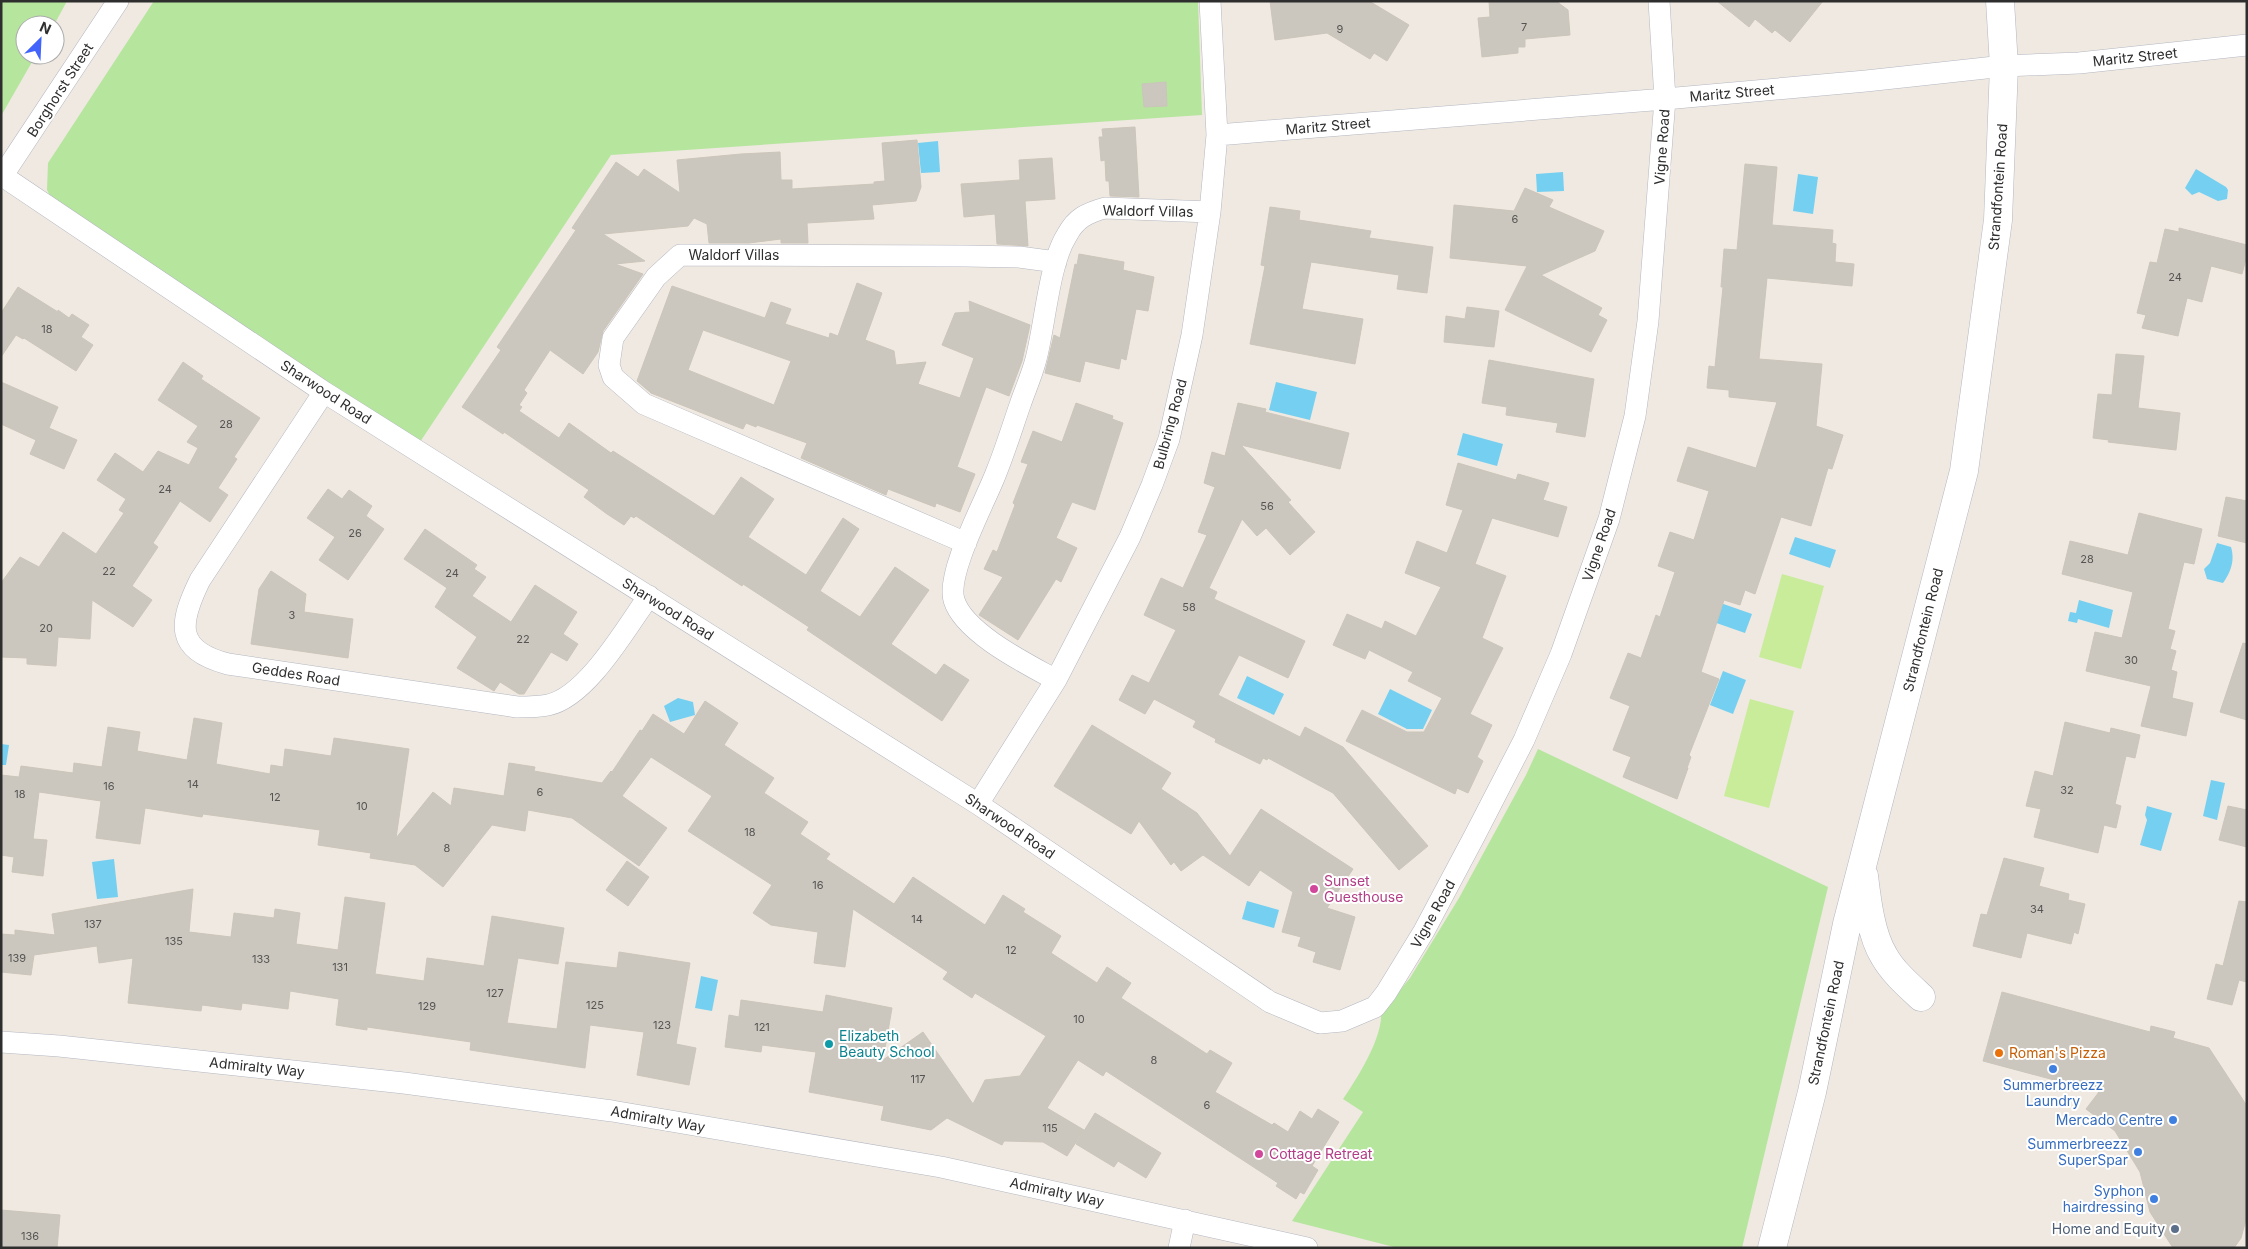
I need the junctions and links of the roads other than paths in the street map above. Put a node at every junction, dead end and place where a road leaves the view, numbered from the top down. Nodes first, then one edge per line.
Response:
1 (118, 1) edge
2 (1210, 1) edge
3 (1660, 1) edge
4 (2000, 1) edge
5 (2247, 45) edge
6 (2004, 66) junction
7 (1665, 99) junction
8 (1217, 135) junction
9 (2, 177) edge
10 (1210, 212) junction
11 (1056, 262) junction
12 (324, 392) junction
13 (966, 543) junction
14 (649, 596) junction
15 (1056, 680) junction
16 (978, 804) junction
17 (1863, 862) junction
18 (1921, 997) dead end
19 (1342, 1021) joint
20 (1, 1042) edge
21 (1780, 1213) junction
22 (1185, 1220) junction
23 (1179, 1248) edge
24 (1307, 1248) edge
25 (1772, 1248) edge
26 (1788, 1248) edge

1 - 9 street, Borghorst Street
2 - 8 street, Bulbring Road
3 - 7 street, Vigne Road
4 - 6 main road, Strandfontein Road
5 - 6 street, Maritz Street
6 - 7 street, Maritz Street
6 - 17 main road, Strandfontein Road
7 - 8 street, Maritz Street
7 - 19 street, Vigne Road
8 - 10 street, Bulbring Road
9 - 12 street, Sharwood Road
10 - 11 street, Waldorf Villas
10 - 15 street, Bulbring Road
11 - 13 street, Waldorf Villas
11 - 13 street, Waldorf Villas
12 - 14 street, Sharwood Road
12 - 14 street, Geddes Road
13 - 15 street, Waldorf Villas
14 - 16 street, Sharwood Road
15 - 16 street, Bulbring Road
16 - 19 street, Sharwood Road
17 - 18 main road
17 - 21 main road, Strandfontein Road
20 - 22 street, Admiralty Way
21 - 25 main road, Strandfontein Road
21 - 26 main road
22 - 23 street
22 - 24 street, Admiralty Way

